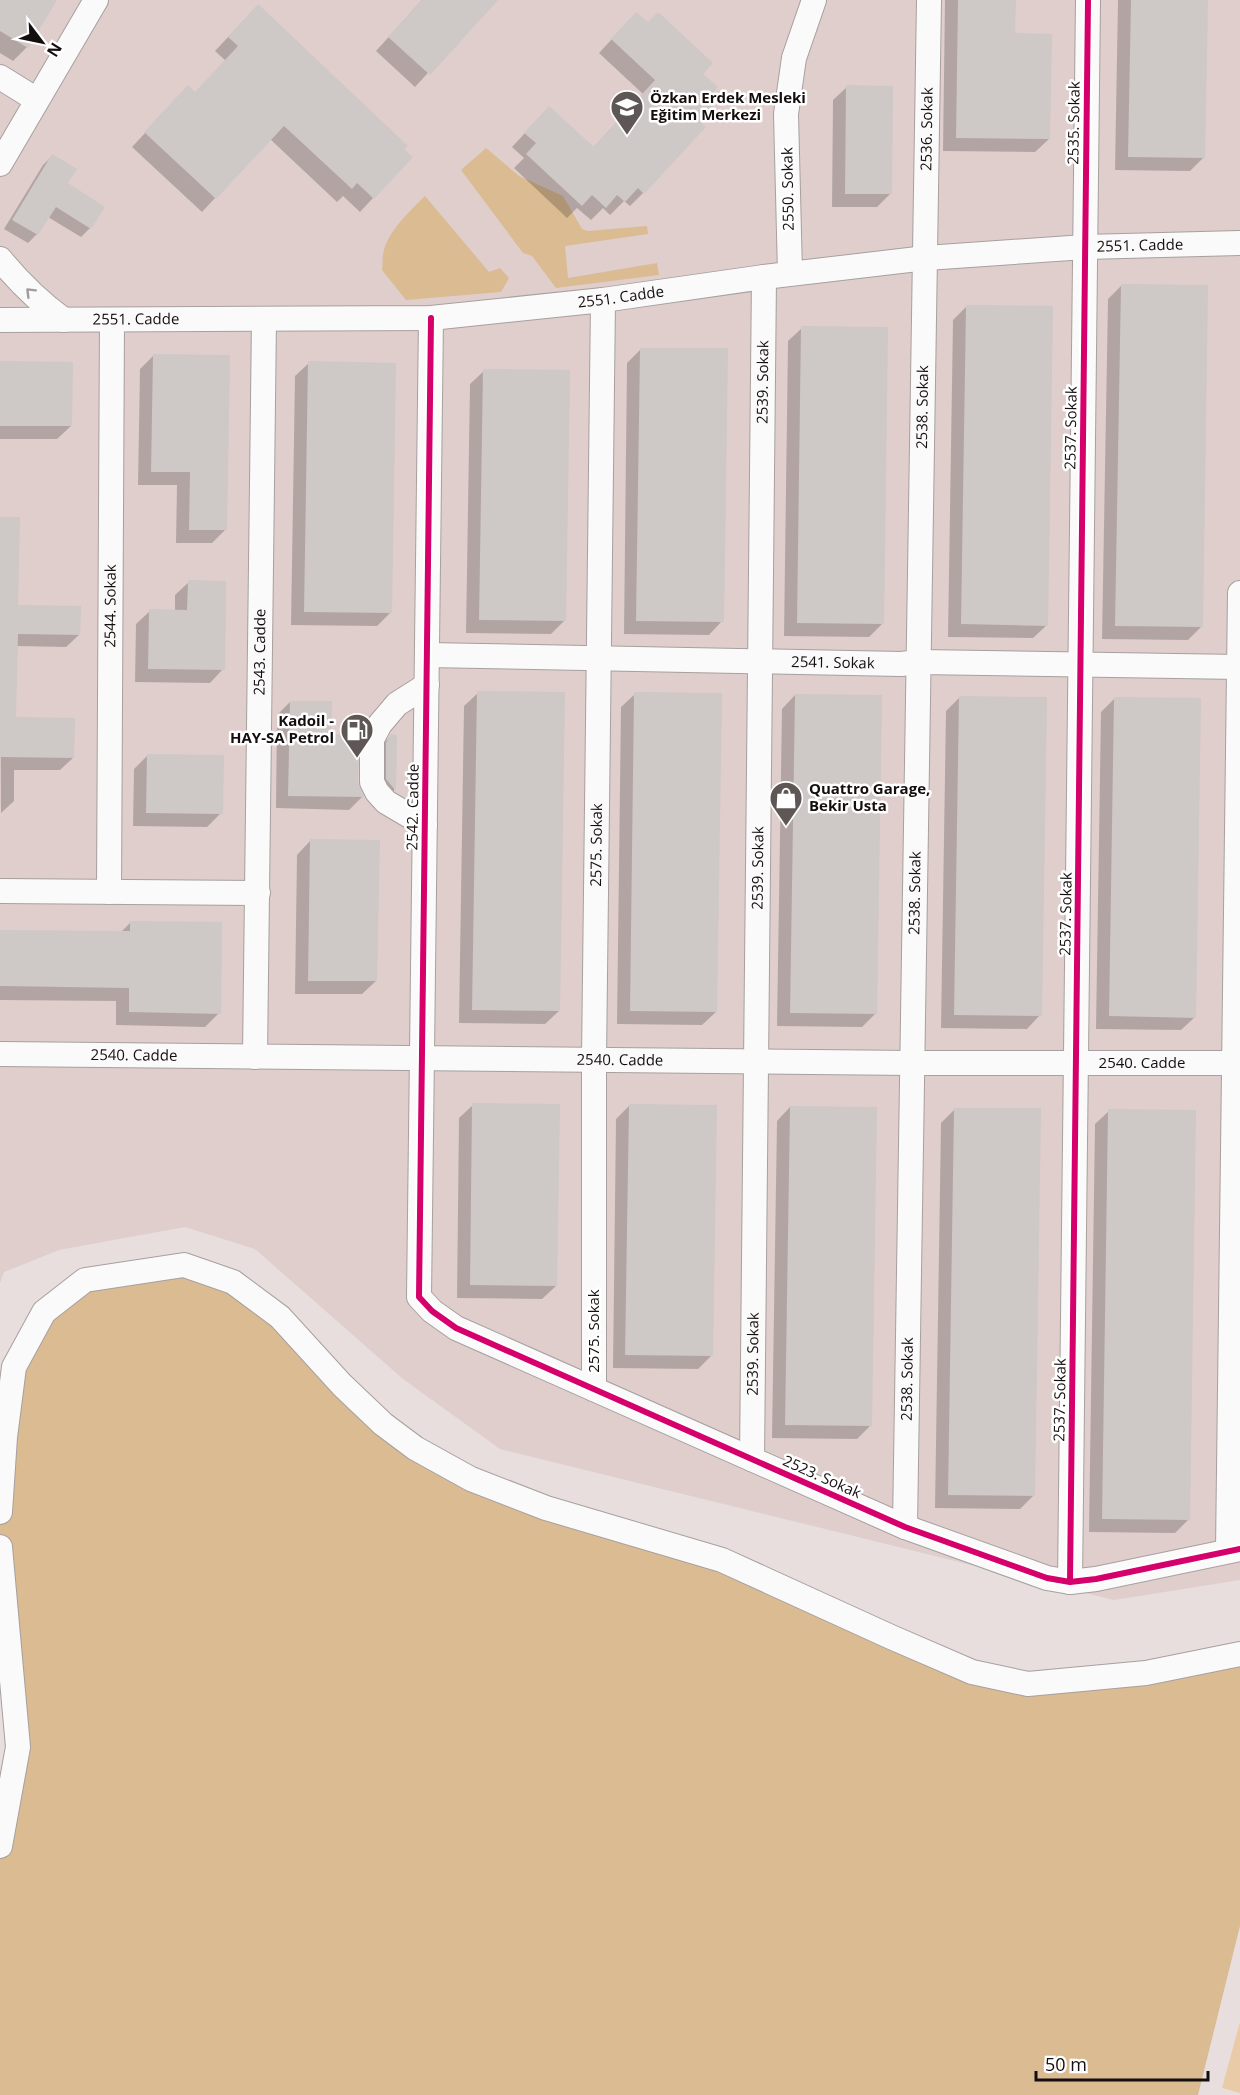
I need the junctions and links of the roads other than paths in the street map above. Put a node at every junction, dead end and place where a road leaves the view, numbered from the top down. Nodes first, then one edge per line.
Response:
1 (96, 0) edge
2 (814, 0) edge
3 (929, 0) edge
4 (1088, 0) edge
5 (0, 77) edge
6 (36, 100) junction
7 (0, 164) edge
8 (1240, 243) edge
9 (1085, 247) junction
10 (926, 258) junction
11 (0, 259) edge
12 (790, 273) junction
13 (764, 277) junction
14 (603, 300) junction
15 (431, 318) junction
16 (264, 319) junction
17 (0, 320) edge
18 (64, 320) junction
19 (112, 320) junction
20 (1240, 593) edge
21 (427, 656) junction
22 (599, 658) junction
23 (759, 660) junction
24 (920, 662) junction
25 (1080, 664) junction
26 (1240, 666) edge
27 (427, 685) junction
28 (425, 825) junction
29 (0, 891) edge
30 (109, 892) junction
31 (258, 893) junction
32 (0, 1054) edge
33 (255, 1057) junction
34 (422, 1058) junction
35 (594, 1060) junction
36 (755, 1062) junction
37 (913, 1063) junction
38 (1076, 1063) junction
39 (1237, 1063) edge
40 (420, 1297) joint
41 (594, 1389) junction
42 (752, 1459) junction
43 (0, 1512) edge
44 (905, 1527) junction
45 (0, 1547) edge
46 (1234, 1550) edge
47 (1070, 1582) junction
48 (1240, 1654) edge
49 (0, 1846) edge

1 - 6 street
2 - 12 street, 2550. Sokak
3 - 10 street, 2536. Sokak
4 - 9 street, 2535. Sokak
5 - 6 street
6 - 7 street
8 - 9 street, 2551. Cadde
9 - 10 street, 2551. Cadde
9 - 25 street, 2537. Sokak
10 - 12 street, 2551. Cadde
10 - 24 street, 2538. Sokak
18 -> 11 street
12 - 13 street, 2551. Cadde
13 - 14 street, 2551. Cadde
13 - 23 street, 2539. Sokak
14 - 15 street, 2551. Cadde
14 - 22 street, 2575. Sokak
15 - 16 street, 2551. Cadde
15 - 21 street, 2542. Cadde
16 - 19 street, 2551. Cadde
16 - 31 street, 2543. Cadde
17 - 18 street, 2551. Cadde
18 - 19 street, 2551. Cadde
19 - 30 street, 2544. Sokak
20 - 26 street
21 - 22 street, 2541. Sokak
21 - 27 street, 2542. Cadde
22 - 23 street, 2541. Sokak
22 - 35 street, 2575. Sokak
23 - 24 street, 2541. Sokak
23 - 36 street, 2539. Sokak
24 - 25 street, 2541. Sokak
24 - 37 street, 2538. Sokak
25 - 26 street, 2541. Sokak
25 - 38 street, 2537. Sokak
26 - 39 street
27 - 28 street, 2542. Cadde
27 - 28 street
28 - 34 street, 2542. Cadde
29 - 30 street
30 - 31 street
31 - 33 street, 2543. Cadde
32 - 33 street, 2540. Cadde
33 - 34 street, 2540. Cadde
34 - 35 street, 2540. Cadde
34 - 40 street, 2542. Cadde
35 - 36 street, 2540. Cadde
35 - 41 street, 2575. Sokak
36 - 37 street, 2540. Cadde
36 - 42 street, 2539. Sokak
37 - 38 street, 2540. Cadde
37 - 44 street, 2538. Sokak
38 - 39 street, 2540. Cadde
38 - 47 street, 2537. Sokak
39 - 46 street
40 - 41 street, 2523. Sokak
41 - 42 street, 2523. Sokak
42 - 44 street, 2523. Sokak
43 - 48 street
44 - 47 street, 2523. Sokak
45 - 49 street
46 - 47 street, 2523. Sokak

